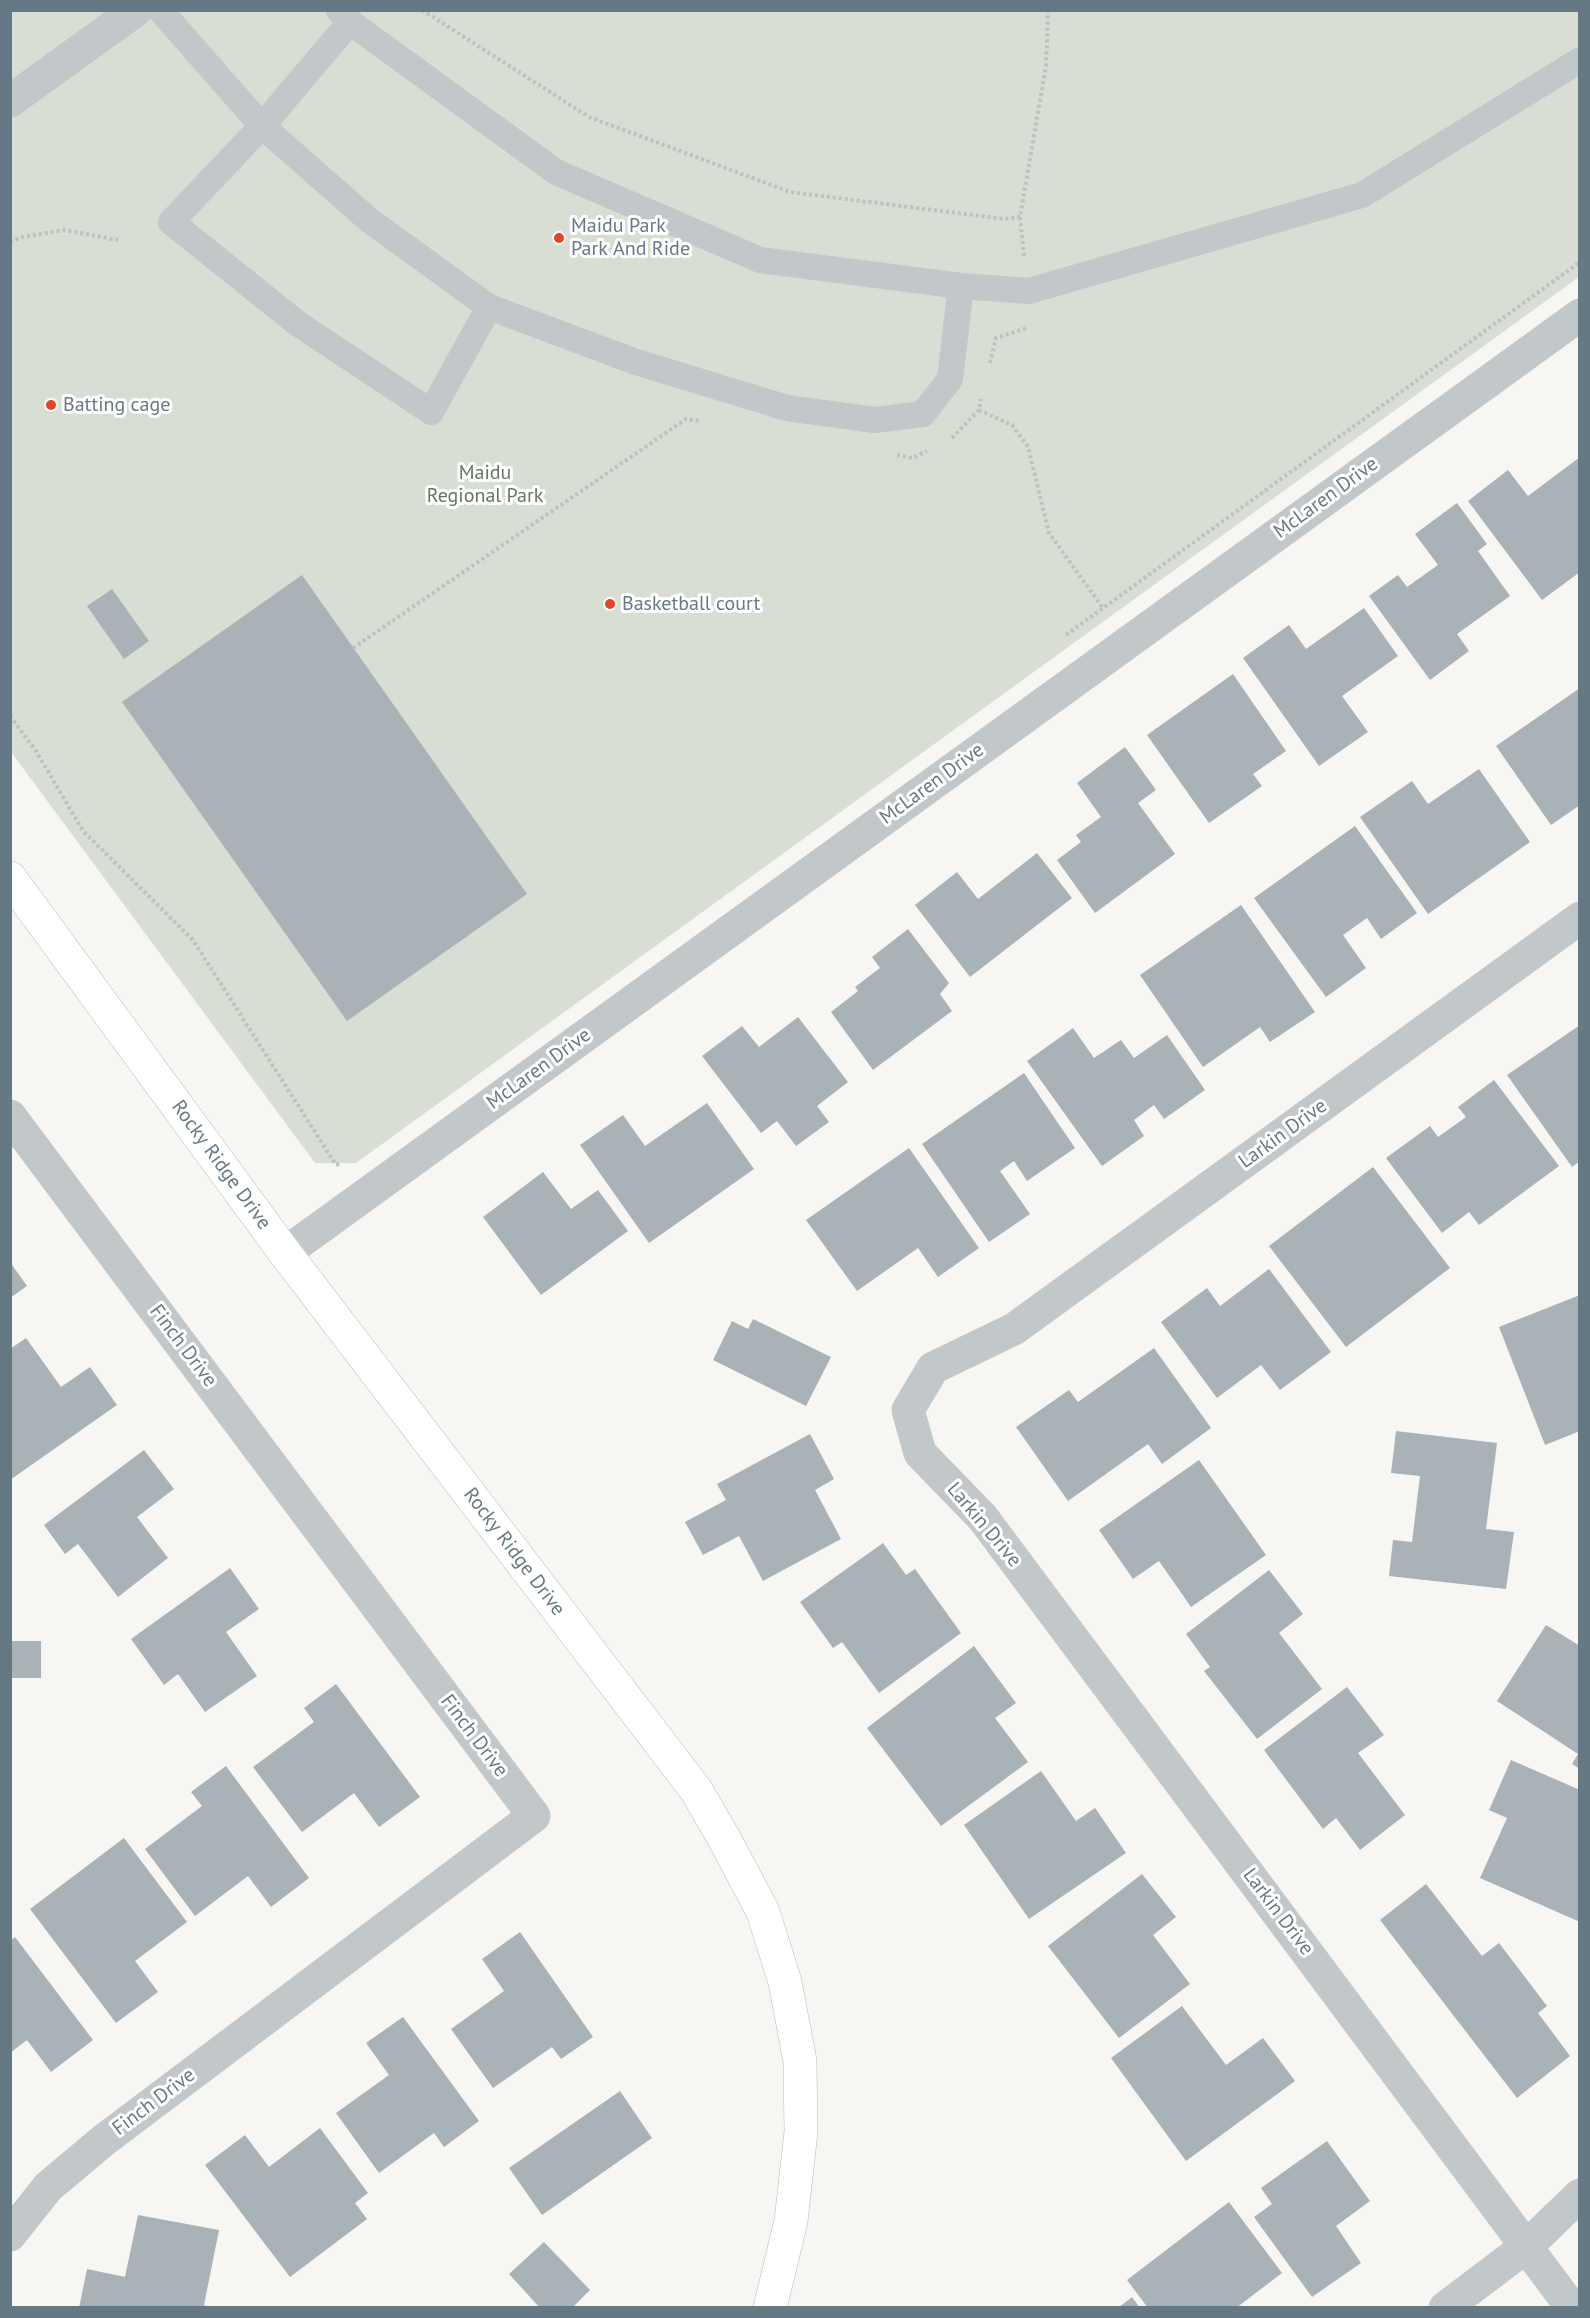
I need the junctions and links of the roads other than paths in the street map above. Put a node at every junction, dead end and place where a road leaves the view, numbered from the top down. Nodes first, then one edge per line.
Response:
1 (136, 10) edge
2 (159, 10) edge
3 (345, 16) edge
4 (1580, 60) edge
5 (10, 101) edge
6 (262, 126) junction
7 (960, 286) junction
8 (489, 307) junction
9 (1580, 315) edge
10 (10, 878) edge
11 (1580, 918) edge
12 (10, 1116) edge
13 (285, 1253) junction
14 (1580, 2195) edge
15 (10, 2235) edge
16 (1527, 2246) junction
17 (770, 2307) edge
18 (1445, 2307) edge
19 (1572, 2307) edge

1 - 5 street
2 - 6 lane
3 - 6 lane
3 - 7 lane
4 - 7 lane
6 - 8 lane
6 - 8 lane
7 - 8 lane
9 - 13 street, McLaren Drive
10 - 13 main road, Rocky Ridge Drive
11 - 16 street, Larkin Drive
12 - 15 street, Finch Drive
13 - 17 main road, Rocky Ridge Drive
14 - 16 street
16 - 18 street
16 - 19 street, Larkin Drive

